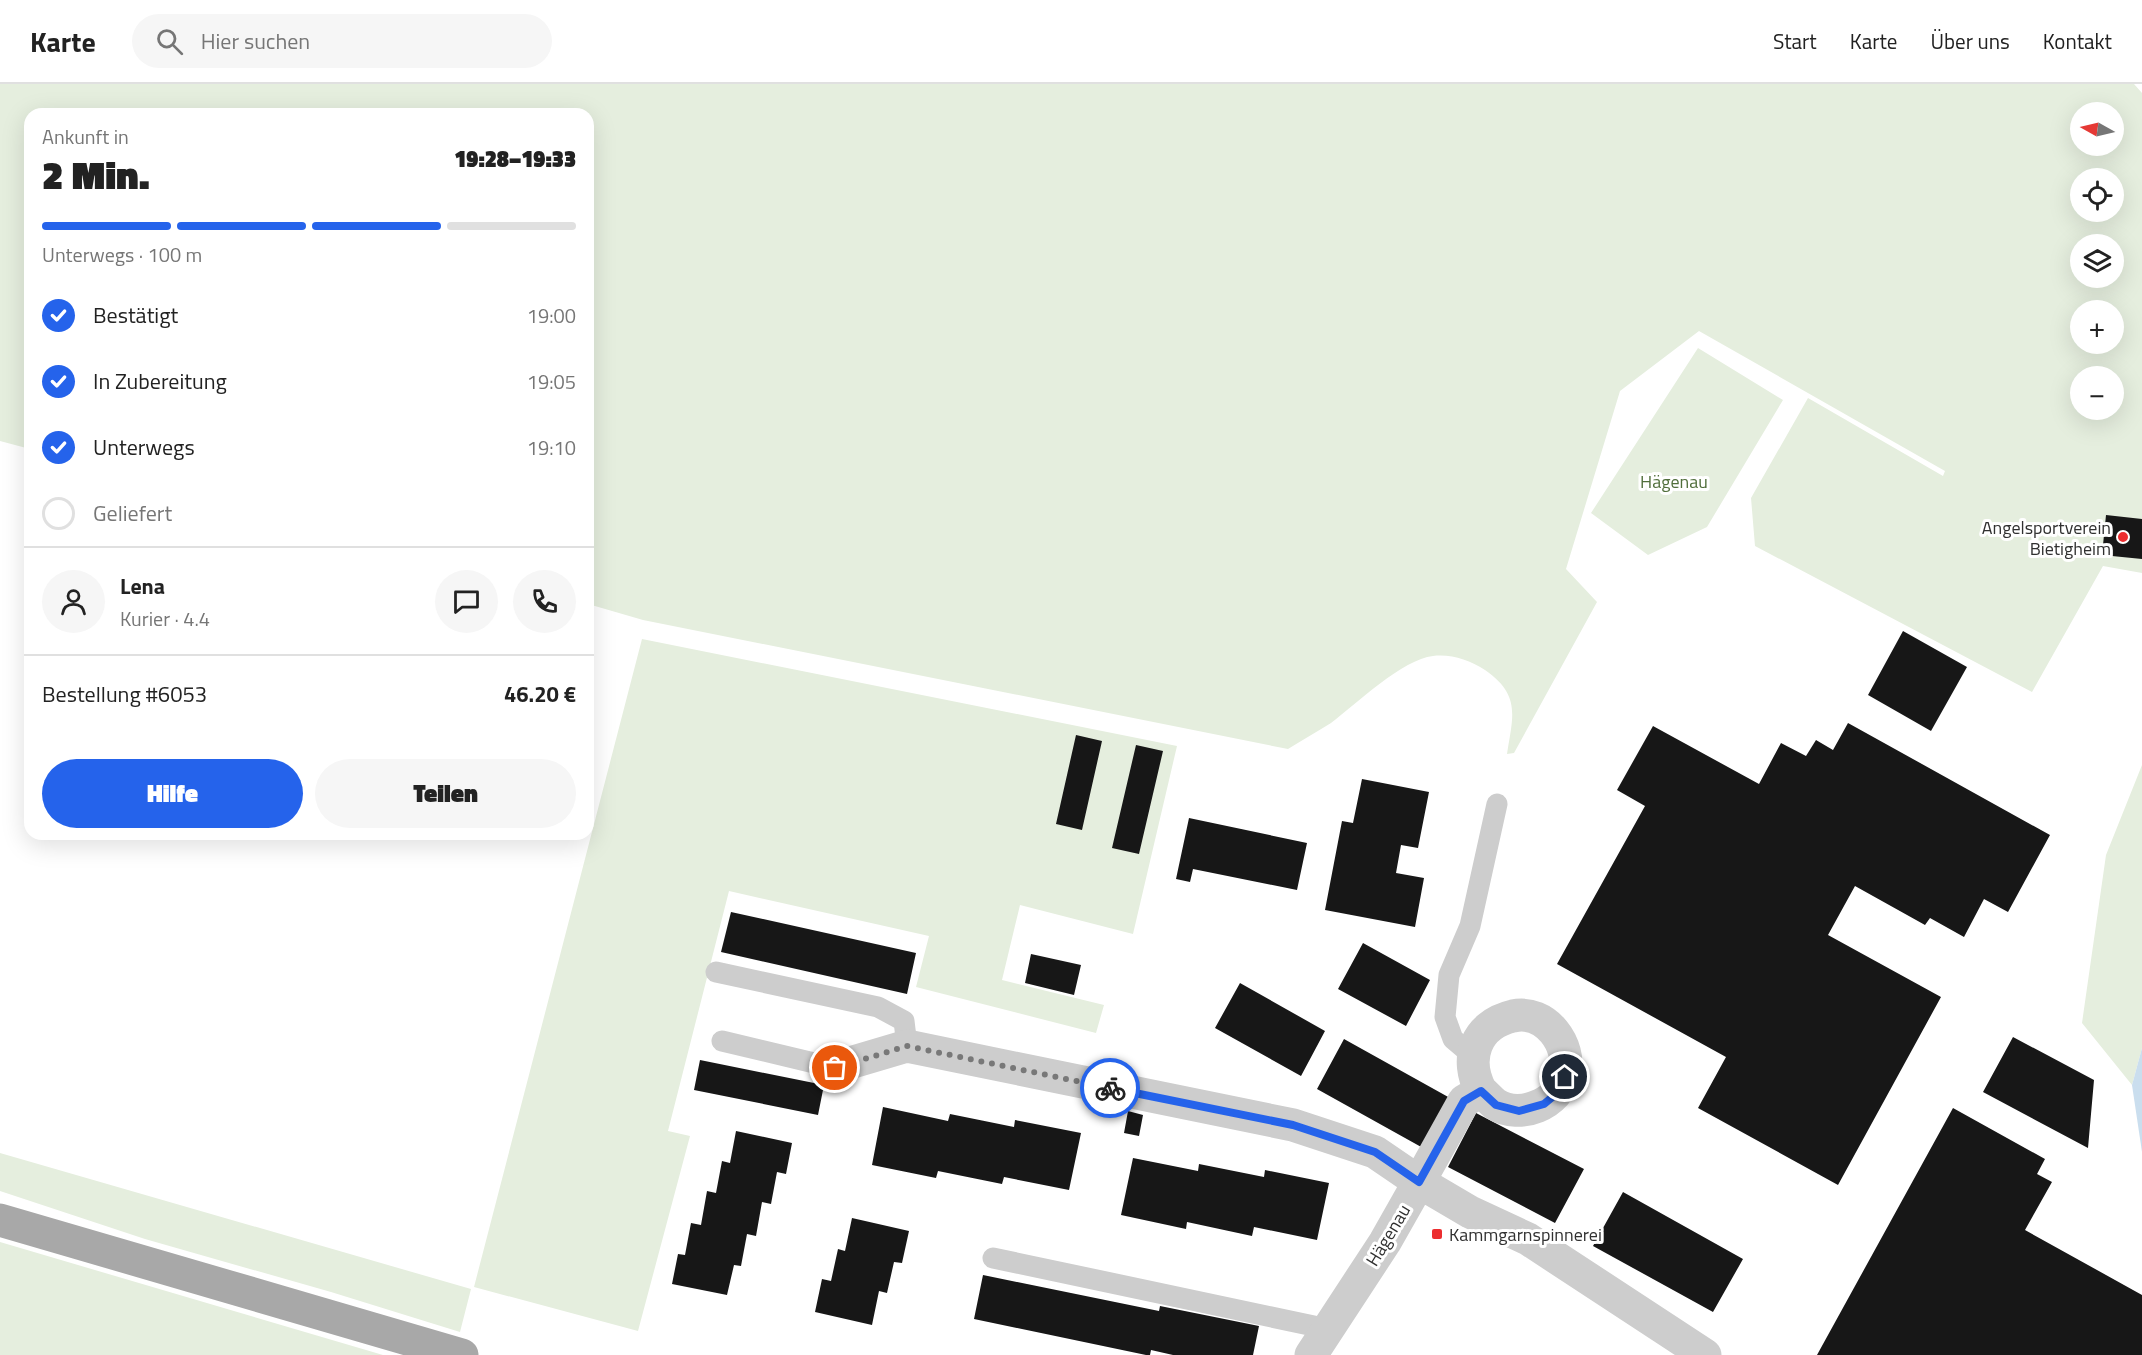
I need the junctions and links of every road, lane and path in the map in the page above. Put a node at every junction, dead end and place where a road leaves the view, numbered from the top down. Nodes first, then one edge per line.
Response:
1 (1497, 804) dead end
2 (716, 972) dead end
3 (722, 1041) dead end
4 (907, 1046) junction
5 (1473, 1056) junction
6 (853, 1062) joint
7 (1481, 1091) junction
8 (1419, 1182) junction
9 (0, 1220) edge
10 (993, 1258) dead end
11 (1319, 1342) edge
12 (462, 1355) edge
13 (1705, 1355) edge

1 - 5 lane
2 - 4 lane
3 - 6 lane
4 - 6 street
4 - 8 street
5 - 7 street
5 - 7 street
7 - 8 street
8 - 11 street, Hägenau
8 - 13 street
9 - 12 main road
10 - 11 lane, Hägenau

